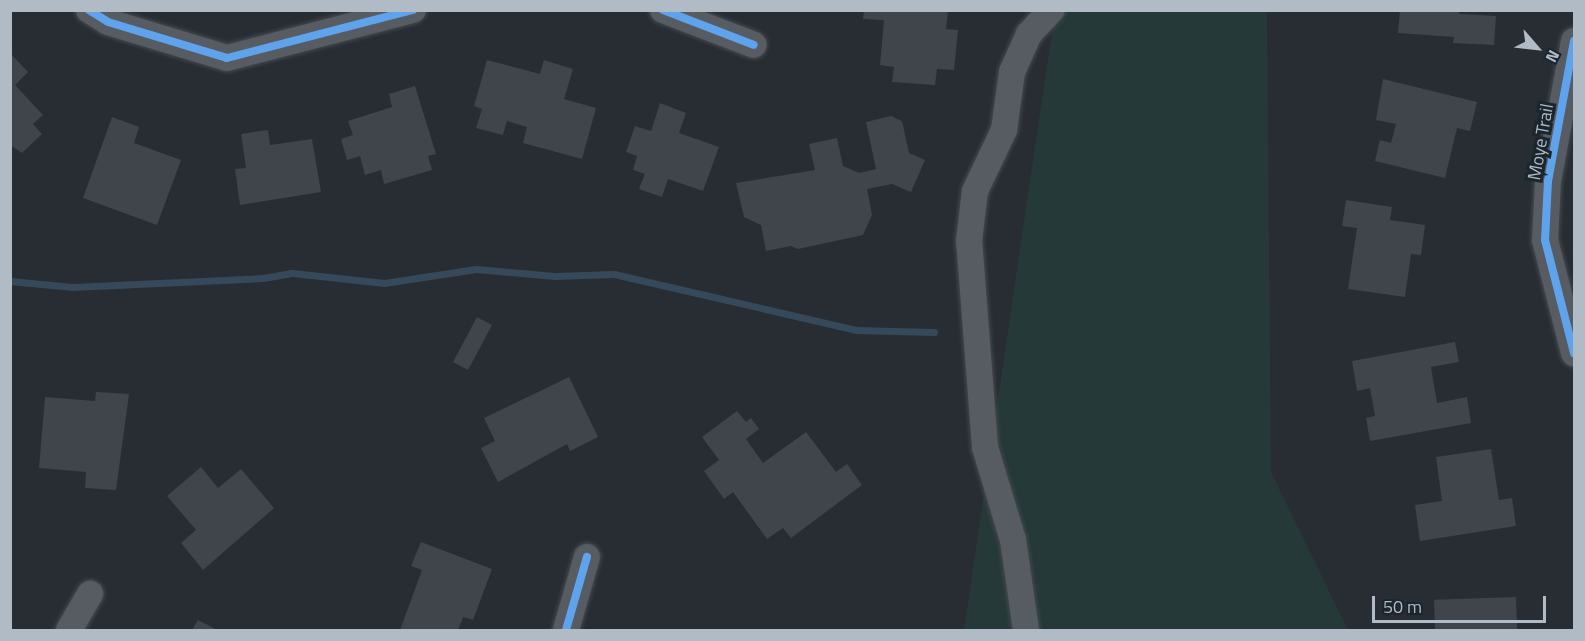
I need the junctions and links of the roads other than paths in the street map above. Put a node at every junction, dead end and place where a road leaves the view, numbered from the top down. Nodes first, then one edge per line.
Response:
1 (89, 10) edge
2 (413, 10) edge
3 (663, 10) edge
4 (1051, 10) edge
5 (1575, 41) edge
6 (754, 45) dead end
7 (1575, 353) edge
8 (587, 556) dead end
9 (90, 594) dead end
10 (69, 630) edge
11 (566, 630) edge
12 (1026, 630) edge

1 - 2 street
3 - 6 street
4 - 12 street
5 - 7 street, Moye Trail
8 - 11 street
9 - 10 street

